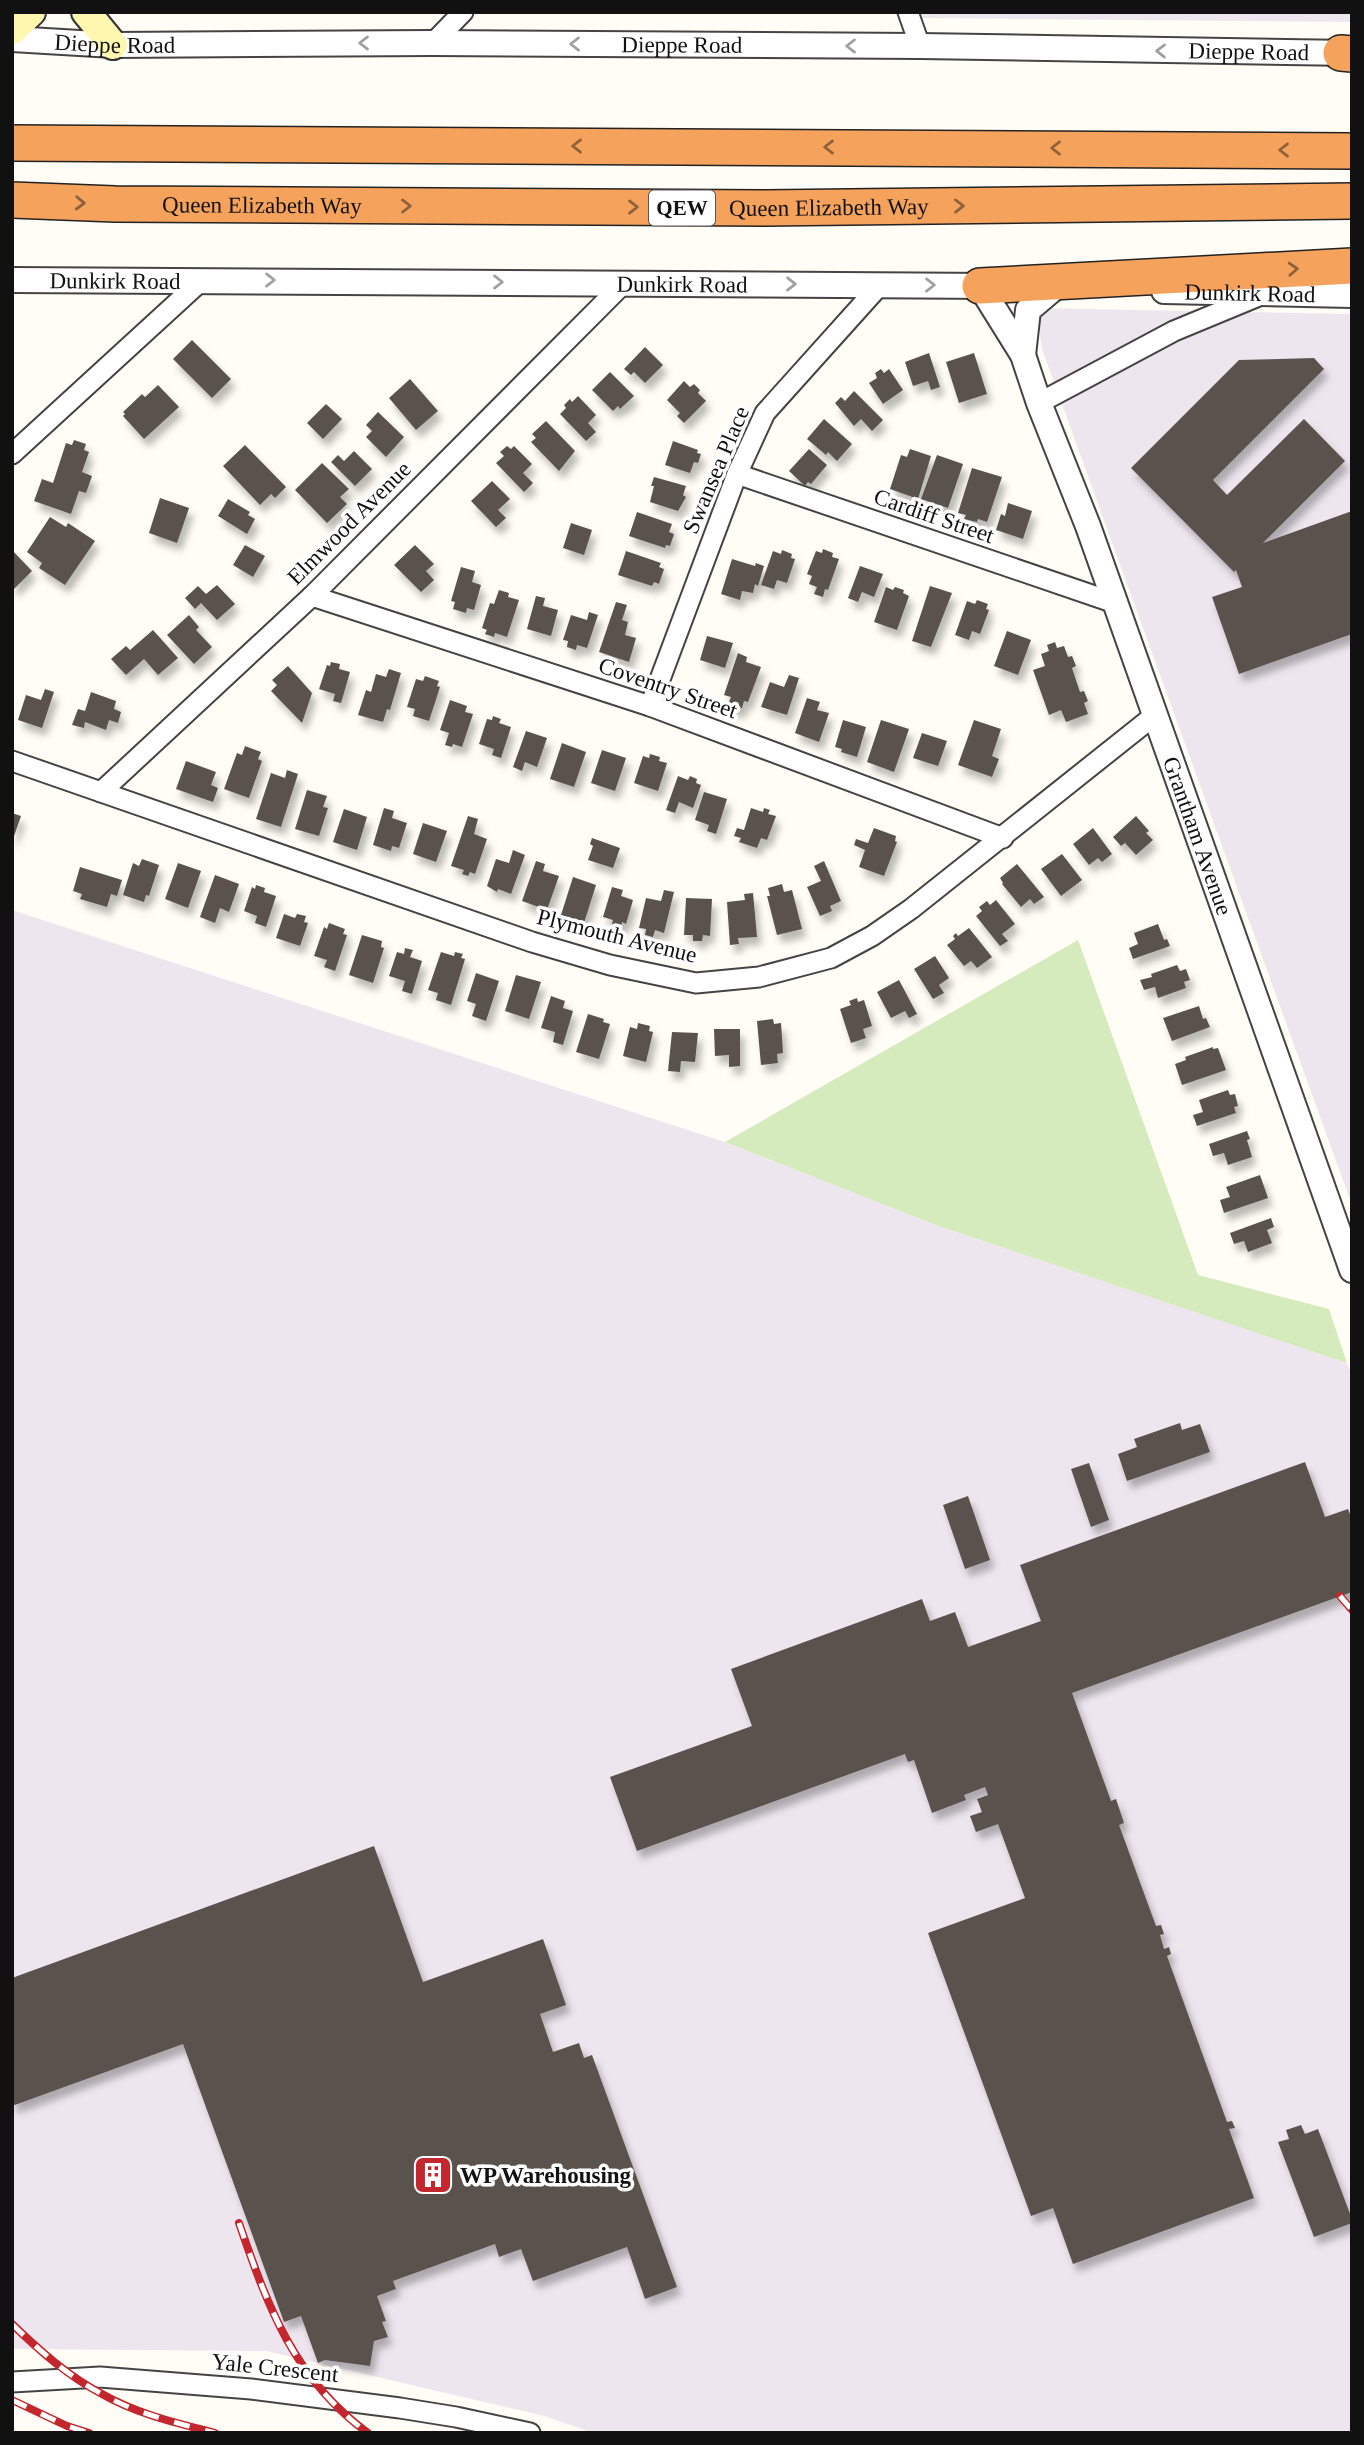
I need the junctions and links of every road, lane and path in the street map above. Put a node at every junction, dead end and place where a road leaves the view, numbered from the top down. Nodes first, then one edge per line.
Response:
1 (31, 12) edge
2 (86, 12) edge
3 (463, 12) edge
4 (908, 12) edge
5 (12, 30) edge
6 (12, 39) edge
7 (433, 43) junction
8 (113, 45) junction
9 (920, 46) junction
10 (1348, 54) edge
11 (12, 143) edge
12 (1352, 151) edge
13 (12, 200) edge
14 (1352, 201) edge
15 (1352, 266) edge
16 (12, 280) edge
17 (202, 280) junction
18 (625, 282) junction
19 (1065, 284) junction
20 (880, 285) junction
21 (980, 286) junction
22 (1264, 294) junction
23 (1352, 295) edge
24 (1023, 355) junction
25 (1039, 403) junction
26 (12, 454) edge
27 (737, 474) junction
28 (312, 596) junction
29 (1115, 603) junction
30 (650, 706) junction
31 (1156, 715) junction
32 (12, 761) edge
33 (101, 792) junction
34 (1003, 838) junction
35 (1352, 1270) edge
36 (12, 2382) edge
37 (530, 2433) edge

1 - 5 main road
2 - 8 main road
3 - 7 street
4 - 9 street
6 - 8 street, Dieppe Road
7 -> 8 street, Dieppe Road
9 -> 7 street, Dieppe Road
10 -> 9 street, Dieppe Road
12 -> 11 highway
13 -> 14 highway, Queen Elizabeth Way / QEW
19 -> 15 highway
16 - 17 street, Dunkirk Road
17 -> 18 street, Dunkirk Road
17 - 26 street
18 -> 20 street, Dunkirk Road
18 - 28 street, Elmwood Avenue
19 - 21 highway
19 - 22 street, Dunkirk Road
19 - 24 street, Grantham Avenue
20 -> 21 street, Dunkirk Road
20 - 27 street, Swansea Place
21 - 24 street, Grantham Avenue
22 - 23 street, Dunkirk Road
22 - 25 street
24 - 25 street, Grantham Avenue
25 - 29 street, Grantham Avenue
27 - 29 street, Cardiff Street
27 - 30 street, Swansea Place
28 - 30 street, Coventry Street
28 - 33 street, Elmwood Avenue
29 - 31 street, Grantham Avenue
30 - 34 street, Coventry Street
31 - 34 street, Plymouth Avenue
31 - 35 street, Grantham Avenue
32 - 33 street, Plymouth Avenue
33 - 34 street, Plymouth Avenue
36 - 37 street, Yale Crescent

